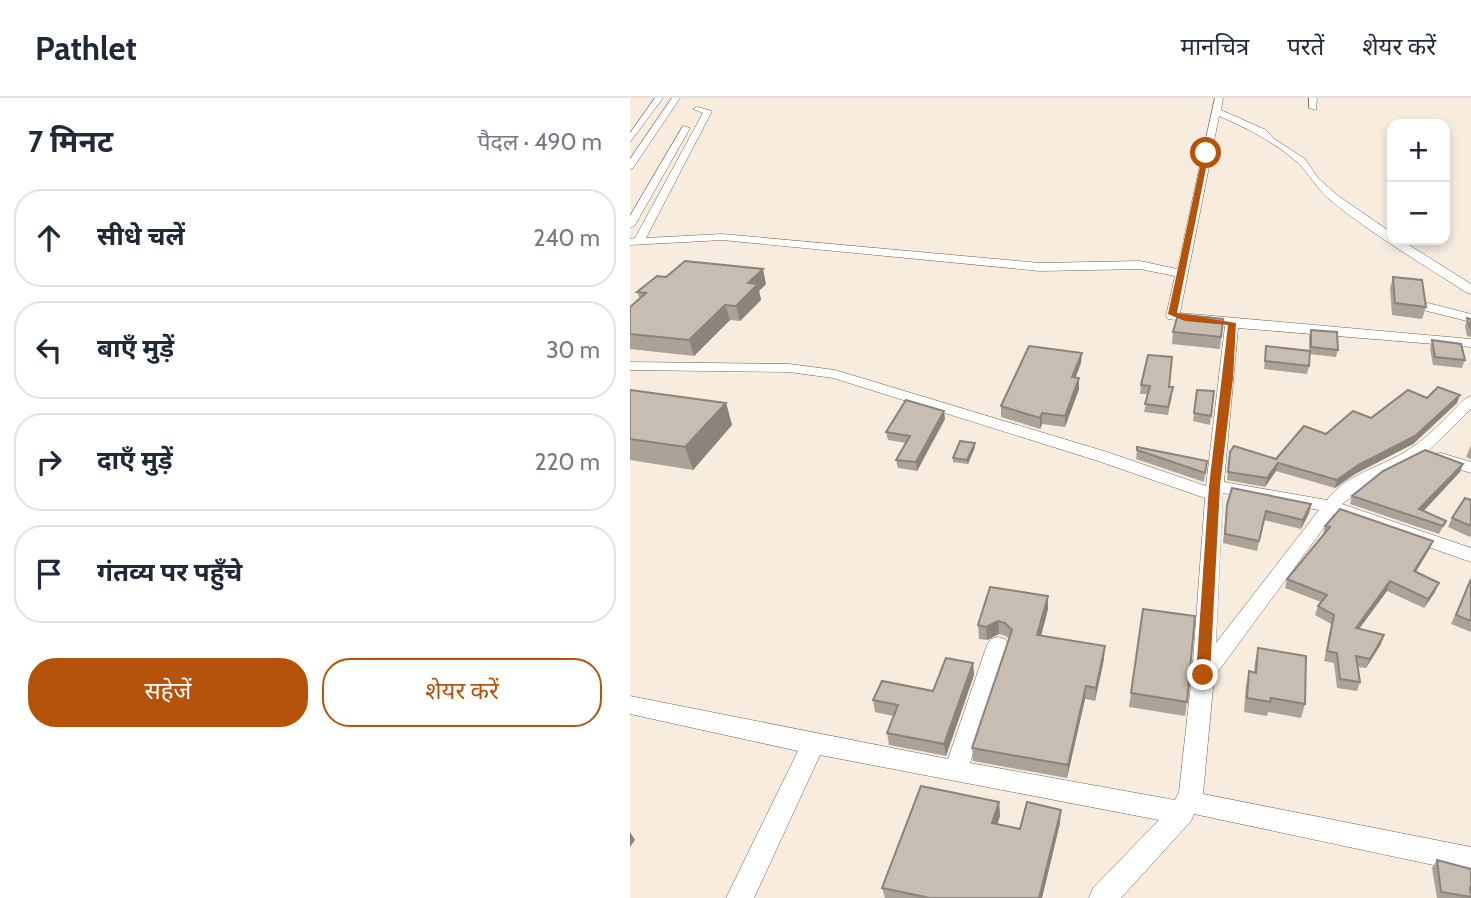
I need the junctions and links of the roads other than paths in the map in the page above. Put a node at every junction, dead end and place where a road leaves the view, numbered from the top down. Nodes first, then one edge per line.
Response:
1 (704, 98) edge
2 (1219, 98) edge
3 (1313, 98) edge
4 (658, 99) edge
5 (675, 99) edge
6 (1313, 108) dead end
7 (697, 109) junction
8 (1216, 111) junction
9 (630, 139) edge
10 (630, 166) edge
11 (630, 225) edge
12 (1387, 235) edge
13 (635, 241) edge
14 (1402, 245) edge
15 (630, 254) edge
16 (1180, 273) junction
17 (1471, 290) edge
18 (1428, 307) edge
19 (1471, 318) edge
20 (1232, 323) junction
21 (1471, 343) edge
22 (630, 366) edge
23 (1471, 401) edge
24 (1421, 449) junction
25 (1471, 468) edge
26 (1214, 490) junction
27 (1330, 506) junction
28 (1471, 555) edge
29 (998, 645) dead end
30 (1203, 675) junction
31 (630, 705) edge
32 (813, 744) junction
33 (956, 770) junction
34 (1185, 808) junction
35 (1471, 860) edge
36 (740, 898) edge
37 (1103, 898) edge

1 - 7 street
2 - 8 street
3 - 6 street
4 - 5 street
4 - 9 street
5 - 10 street
7 - 11 street
7 - 13 street
8 - 12 street
8 - 16 street
13 - 15 street
13 - 16 street
14 - 17 street
16 - 20 street
18 - 19 street
20 - 21 street
20 - 26 street
22 - 26 street
23 - 24 street
24 - 25 street
24 - 27 street
26 - 27 street
26 - 30 street
27 - 28 street
27 - 30 street
29 - 33 street
30 - 34 street
31 - 32 street
32 - 33 street
32 - 36 street
33 - 34 street
34 - 35 street
34 - 37 street

